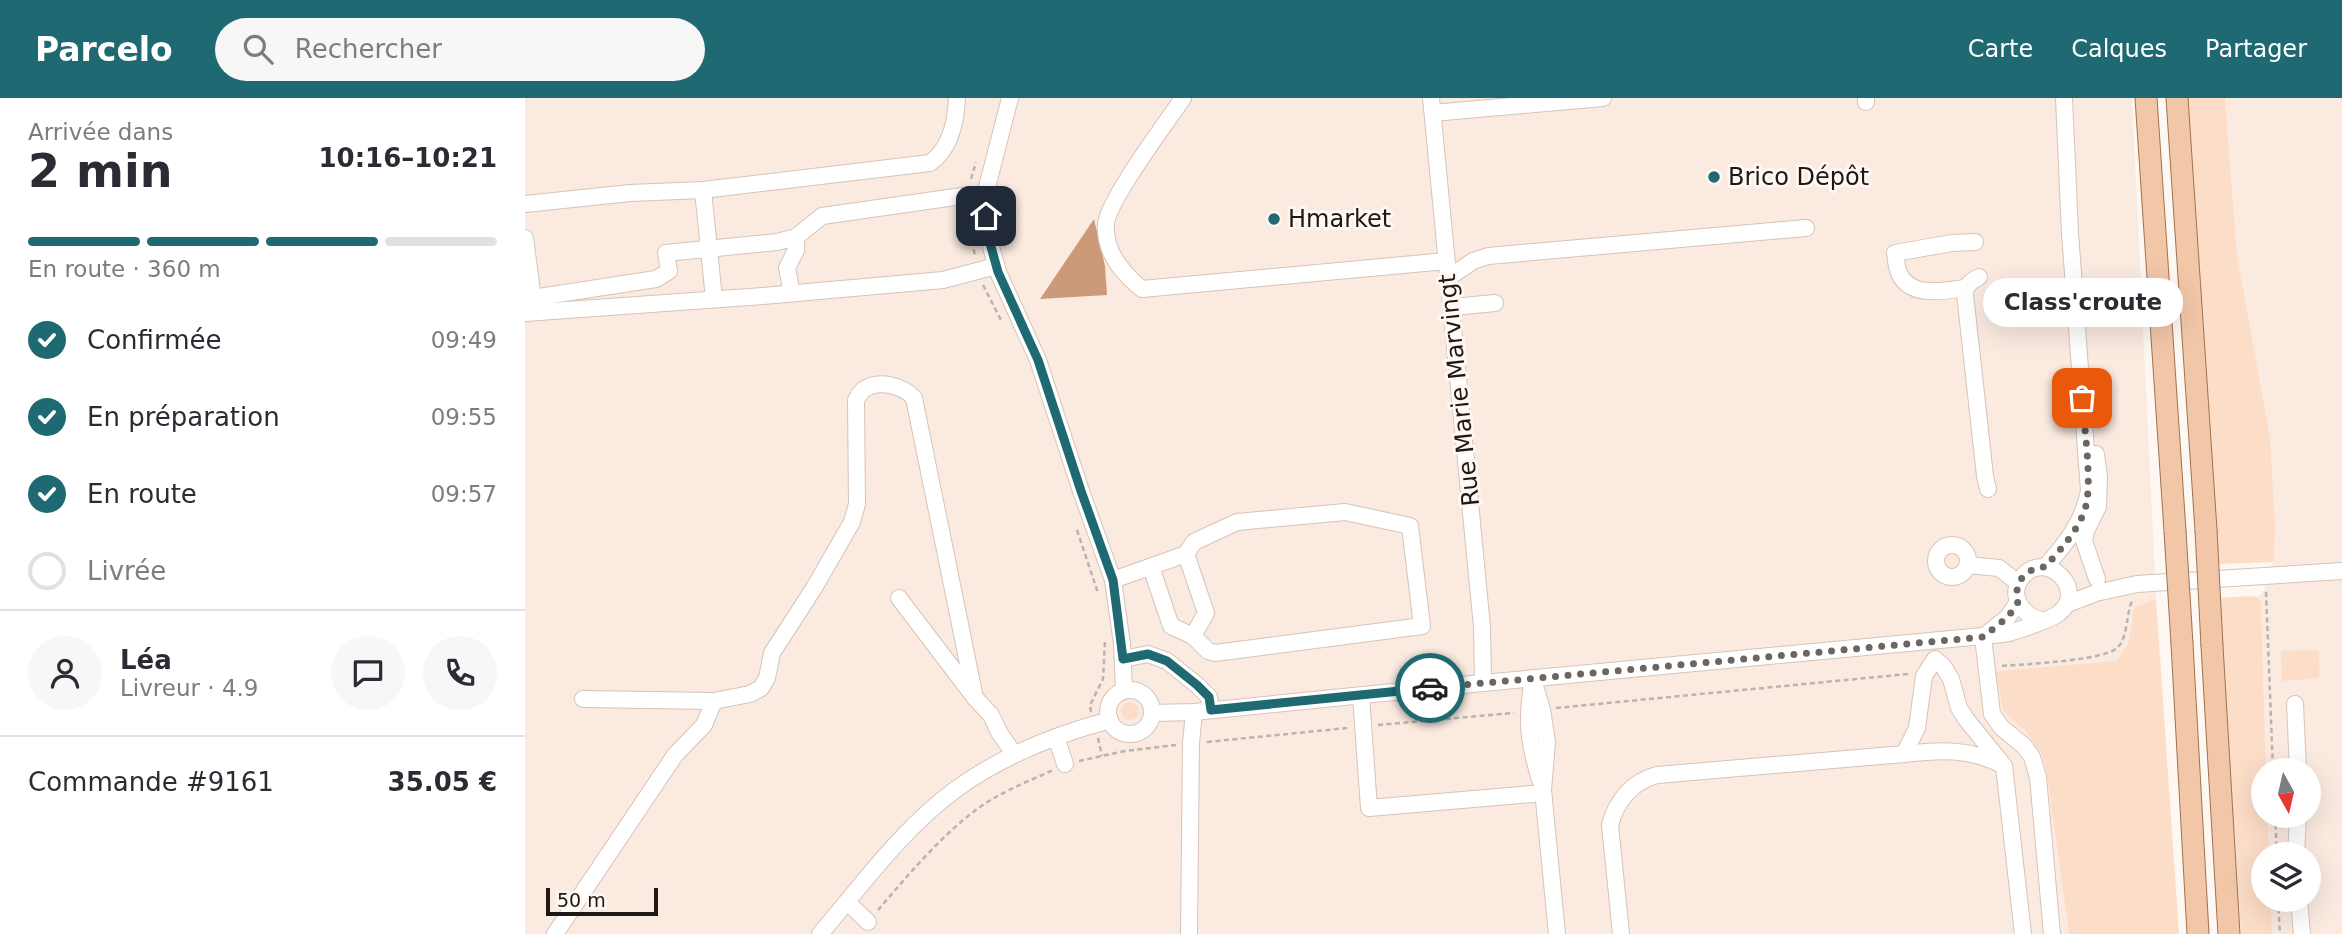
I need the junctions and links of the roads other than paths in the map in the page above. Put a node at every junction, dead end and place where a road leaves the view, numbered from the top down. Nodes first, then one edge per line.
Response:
1 (957, 98) edge
2 (1010, 98) edge
3 (1183, 98) edge
4 (1603, 98) edge
5 (2064, 98) edge
6 (2147, 98) edge
7 (2177, 98) edge
8 (1432, 105) edge
9 (703, 190) junction
10 (977, 195) junction
11 (525, 204) edge
12 (1806, 228) dead end
13 (796, 237) junction
14 (525, 238) edge
15 (1975, 242) dead end
16 (709, 248) junction
17 (1446, 261) junction
18 (996, 266) junction
19 (1979, 277) dead end
20 (1448, 278) junction
21 (1965, 288) junction
22 (792, 293) junction
23 (714, 299) junction
24 (1495, 303) dead end
25 (528, 304) edge
26 (1453, 307) junction
27 (2093, 477) junction
28 (1989, 489) dead end
29 (1186, 554) junction
30 (1968, 565) dead end
31 (1151, 567) junction
32 (2045, 567) junction
33 (2342, 571) edge
34 (2062, 576) junction
35 (2097, 579) junction
36 (1113, 580) junction
37 (2018, 583) junction
38 (2137, 584) junction
39 (899, 597) dead end
40 (2018, 602) junction
41 (2067, 604) junction
42 (2042, 620) junction
43 (1193, 636) junction
44 (1983, 637) junction
45 (1933, 641) junction
46 (1123, 659) junction
47 (1935, 659) junction
48 (1533, 679) junction
49 (1483, 683) junction
50 (1124, 690) junction
51 (1361, 696) junction
52 (975, 698) junction
53 (583, 699) dead end
54 (714, 701) junction
55 (2295, 704) dead end
56 (1211, 710) junction
57 (1194, 712) junction
58 (1152, 713) junction
59 (1102, 722) junction
60 (1056, 737) junction
61 (1014, 754) junction
62 (1904, 754) junction
63 (2297, 758) edge
64 (1066, 764) road end
65 (2004, 766) junction
66 (1543, 792) junction
67 (847, 902) junction
68 (2300, 912) edge
69 (868, 922) road end
70 (555, 934) edge
71 (820, 934) edge
72 (1189, 934) edge
73 (1557, 934) edge
74 (1621, 934) edge
75 (2023, 934) edge
76 (2052, 934) edge
77 (2198, 934) edge
78 (2229, 934) edge
79 (2302, 934) edge

1 - 9 street
2 - 10 street
3 - 17 street
4 - 8 street
5 - 27 street
6 - 77 main road, bridge
7 - 78 main road, bridge
8 - 17 street, Rue Marie Marvingt
9 - 11 street
9 - 16 street
10 - 13 street
10 - 18 street
12 - 20 street
13 - 16 street
13 - 22 street
14 - 25 street
15 - 21 street
16 - 23 street
16 - 25 street
17 - 20 street, Rue Marie Marvingt
18 - 22 street
18 - 36 street
19 - 21 street
20 - 26 street, Rue Marie Marvingt
21 - 28 street
22 - 23 street
23 - 25 street
24 - 26 street
26 - 49 street, Rue Marie Marvingt
27 - 32 street
27 - 35 street
29 - 31 street
29 - 43 street
29 - 43 street
30 - 37 street
31 - 36 street
31 - 43 street
32 - 34 street
32 - 37 street
33 - 38 street
34 - 35 street
34 - 41 street
35 - 38 street
36 - 46 street
37 - 40 street
38 - 41 street
39 - 52 street
40 - 42 street
40 - 44 street
41 - 42 street
42 - 44 street
44 - 45 street
44 - 76 street
45 - 47 street
45 - 48 street
46 - 50 street
46 - 56 street
47 - 62 street
47 - 65 street
48 - 49 street
48 - 66 street
49 - 51 street
50 - 58 street
50 - 59 street
51 - 56 street
51 - 66 street
52 - 54 street
52 - 61 street
53 - 54 street
54 - 70 street
55 - 63 street
56 - 57 street
57 - 58 street
57 - 72 street
58 - 59 street
59 - 60 street
60 - 61 street
60 - 64 street
61 - 67 street
62 - 65 street
62 - 74 street
65 - 75 street
66 - 73 street
67 - 69 street
67 - 71 street
68 - 79 street

